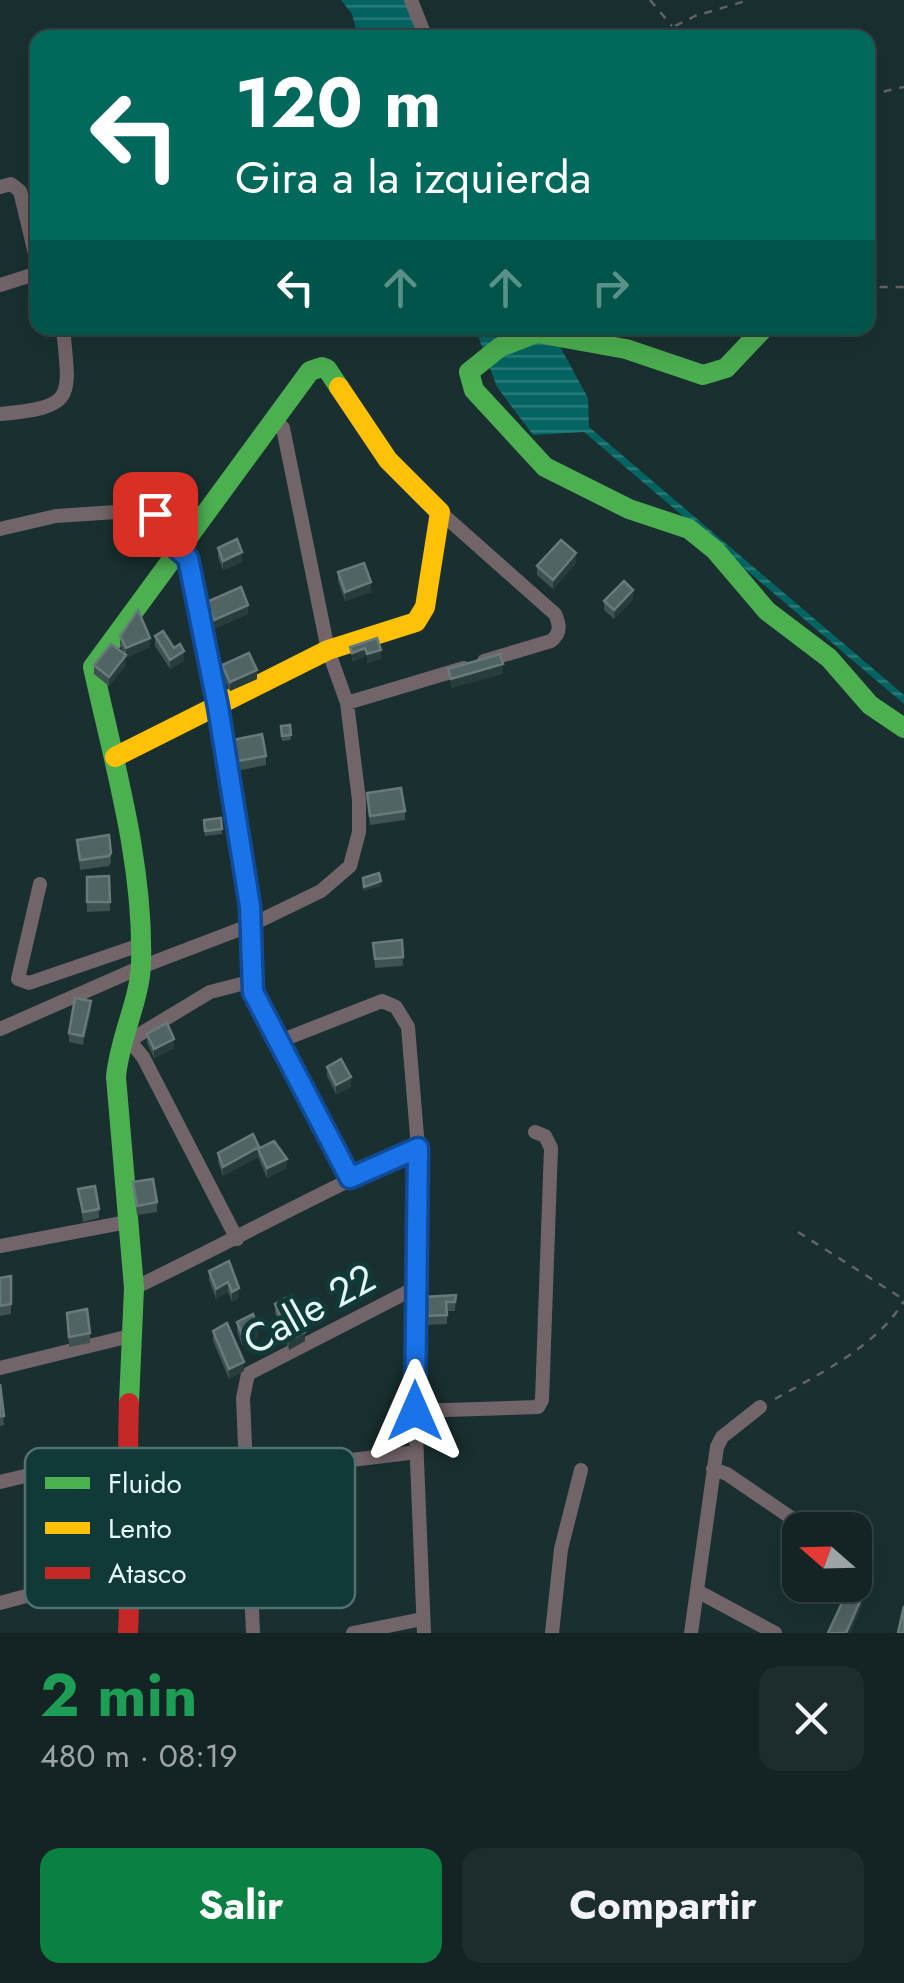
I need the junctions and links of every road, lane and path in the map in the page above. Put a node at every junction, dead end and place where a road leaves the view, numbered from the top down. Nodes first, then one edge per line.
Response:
1 (411, 0) edge
2 (650, 0) edge
3 (749, 0) edge
4 (674, 27) junction
5 (423, 30) edge
6 (676, 30) edge
7 (904, 87) edge
8 (875, 93) edge
9 (0, 187) edge
10 (30, 235) edge
11 (30, 272) edge
12 (875, 283) edge
13 (0, 285) edge
14 (904, 287) edge
15 (64, 335) edge
16 (523, 335) edge
17 (569, 335) edge
18 (757, 335) edge
19 (0, 414) edge
20 (274, 418) junction
21 (440, 512) junction
22 (0, 529) edge
23 (179, 550) junction
24 (328, 650) junction
25 (347, 703) junction
26 (218, 707) junction
27 (904, 728) edge
28 (115, 757) junction
29 (40, 884) dead end
30 (251, 925) junction
31 (140, 956) junction
32 (253, 981) junction
33 (0, 1029) edge
34 (128, 1037) junction
35 (280, 1041) junction
36 (534, 1132) dead end
37 (418, 1148) junction
38 (350, 1178) junction
39 (127, 1222) junction
40 (798, 1232) dead end
41 (238, 1239) junction
42 (0, 1246) edge
43 (134, 1288) junction
44 (415, 1288) junction
45 (904, 1300) edge
46 (134, 1335) junction
47 (0, 1368) edge
48 (760, 1407) joint
49 (415, 1411) junction
50 (127, 1448) edge
51 (246, 1448) edge
52 (417, 1452) junction
53 (355, 1460) edge
54 (581, 1470) dead end
55 (714, 1470) junction
56 (25, 1476) edge
57 (0, 1482) edge
58 (783, 1512) edge
59 (699, 1592) junction
60 (25, 1597) edge
61 (0, 1604) edge
62 (129, 1608) edge
63 (252, 1608) edge
64 (423, 1626) edge
65 (128, 1633) edge
66 (253, 1633) edge
67 (352, 1633) edge
68 (552, 1633) edge
69 (691, 1633) edge
70 (774, 1633) edge

1 - 5 street
2 - 4 path
3 - 4 path
4 - 6 path
7 - 8 path
9 - 10 street
11 - 13 street
12 - 14 path
15 - 19 street
16 - 27 street
17 - 18 street
20 - 21 street
20 - 23 street
20 - 24 street
21 - 24 street
21 - 25 street
22 - 23 street
23 - 26 street
23 - 28 street
24 - 25 street
24 - 26 street
25 - 30 street
26 - 28 street
26 - 30 street
28 - 31 street
29 - 31 street
30 - 31 street
30 - 32 street
31 - 33 street
31 - 34 street
32 - 34 street
32 - 35 street
34 - 39 street
34 - 41 street
35 - 37 street
35 - 38 street
36 - 49 street
37 - 38 street
37 - 44 street
38 - 41 street
39 - 42 street
39 - 43 street
40 - 45 path
41 - 43 street
43 - 46 street
44 - 49 street
44 - 51 street, Calle 22
45 - 48 path
46 - 47 street
46 - 50 street
48 - 55 street
49 - 52 street
52 - 53 street
52 - 64 street
54 - 68 street
55 - 58 street
55 - 59 street
56 - 57 street
59 - 69 street
59 - 70 street
60 - 61 street
62 - 65 street
63 - 66 street, Calle 22
64 - 67 street

